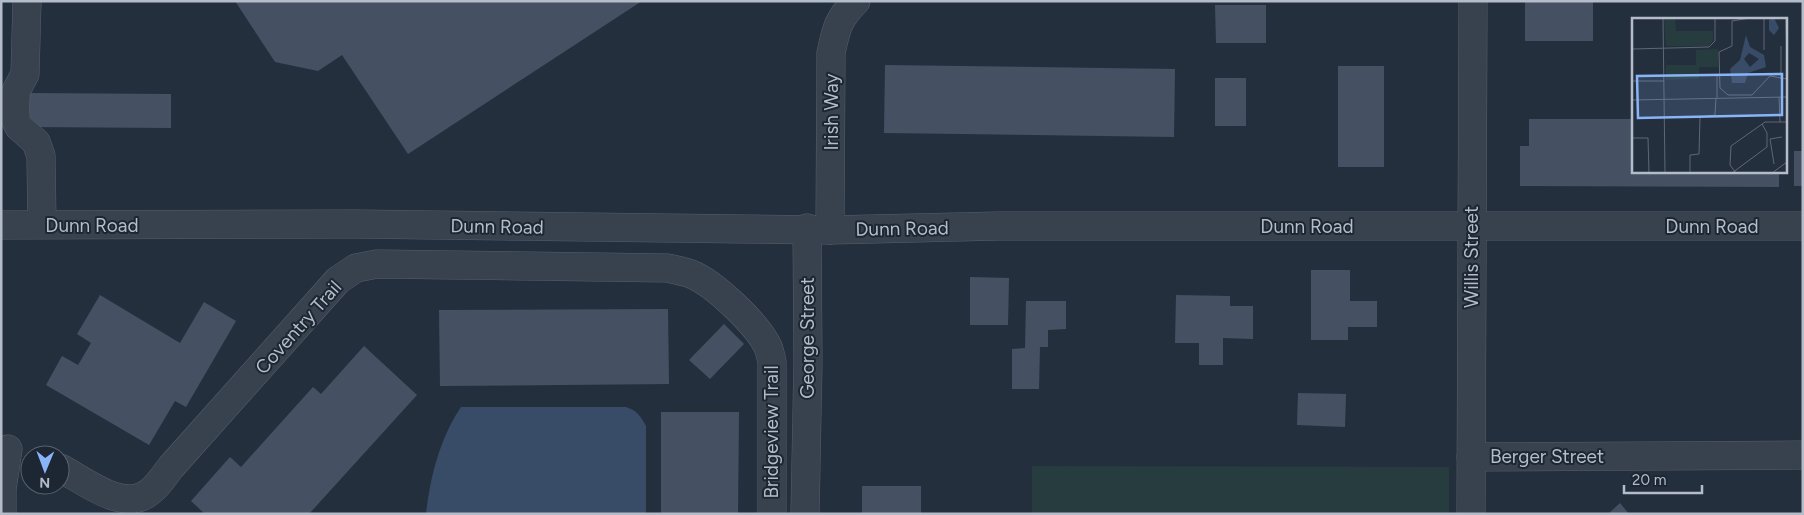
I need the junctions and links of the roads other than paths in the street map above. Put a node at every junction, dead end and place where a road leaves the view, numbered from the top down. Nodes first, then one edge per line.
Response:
1 (27, 1) edge
2 (856, 1) edge
3 (1473, 1) edge
4 (42, 224) junction
5 (1, 225) edge
6 (1803, 226) edge
7 (1471, 227) junction
8 (818, 229) junction
9 (710, 284) joint
10 (807, 447) joint
11 (13, 451) edge
12 (1803, 455) edge
13 (1471, 457) junction
14 (70, 473) edge
15 (2, 514) edge
16 (772, 514) edge
17 (805, 514) edge
18 (1471, 514) edge

1 - 4 street
2 - 8 street, Irish Way
3 - 7 street, Willis Street
4 - 5 street, Dunn Road
4 - 8 street, Dunn Road
6 - 7 street, Dunn Road
7 - 8 street, Dunn Road
7 - 13 street, Willis Street
8 - 10 street, George Street
9 - 14 street, Coventry Trail
9 - 16 street, Bridgeview Trail
10 - 17 street, Bridgeview Trail
11 - 15 street
12 - 13 street, Berger Street
13 - 18 street, Willis Street

